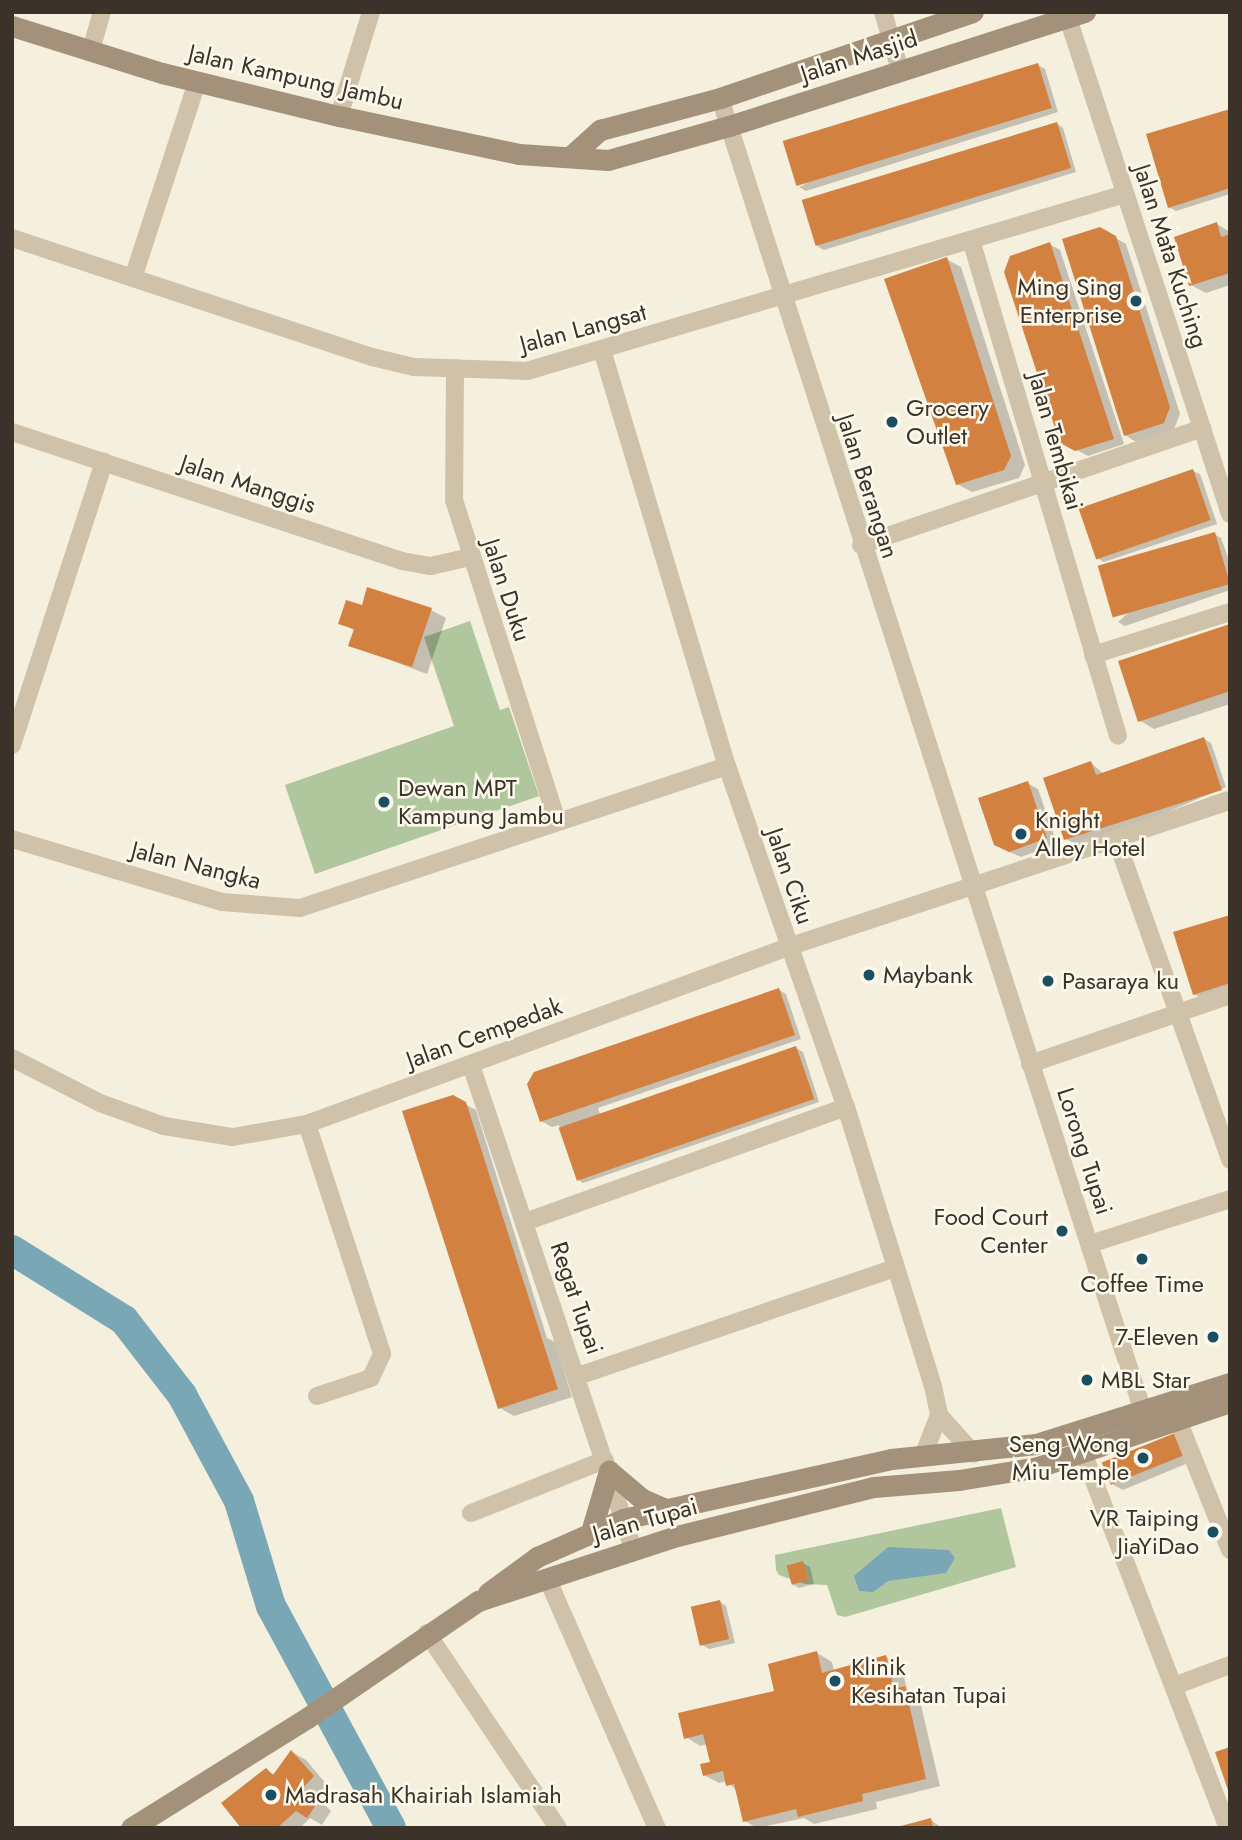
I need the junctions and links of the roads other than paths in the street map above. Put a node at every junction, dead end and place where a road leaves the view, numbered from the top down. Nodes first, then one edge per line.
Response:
1 (102, 12) edge
2 (371, 12) edge
3 (883, 12) edge
4 (973, 12) edge
5 (1073, 14) edge
6 (12, 26) edge
7 (891, 40) junction
8 (91, 50) junction
9 (900, 70) junction
10 (197, 82) junction
11 (720, 98) junction
12 (339, 116) junction
13 (729, 127) junction
14 (572, 155) junction
15 (1125, 194) junction
16 (12, 238) edge
17 (971, 240) junction
18 (133, 278) junction
19 (782, 296) junction
20 (602, 350) junction
21 (455, 368) junction
22 (1202, 428) junction
23 (12, 432) edge
24 (104, 462) junction
25 (1042, 483) junction
26 (1230, 514) edge
27 (861, 545) junction
28 (470, 557) junction
29 (1230, 612) edge
30 (1093, 655) junction
31 (1118, 736) dead end
32 (12, 745) edge
33 (727, 766) junction
34 (1230, 801) edge
35 (557, 820) junction
36 (12, 839) edge
37 (1116, 839) junction
38 (973, 887) junction
39 (788, 947) junction
40 (1230, 995) edge
41 (1178, 1014) junction
42 (12, 1058) edge
43 (1030, 1064) junction
44 (471, 1065) junction
45 (846, 1107) junction
46 (307, 1125) junction
47 (1230, 1160) edge
48 (1230, 1199) edge
49 (525, 1222) junction
50 (1090, 1244) junction
51 (895, 1268) junction
52 (578, 1376) junction
53 (1230, 1383) edge
54 (317, 1396) dead end
55 (1230, 1402) edge
56 (939, 1415) junction
57 (1146, 1420) junction
58 (1178, 1420) junction
59 (974, 1454) junction
60 (1084, 1455) junction
61 (923, 1456) junction
62 (607, 1466) junction
63 (666, 1509) junction
64 (471, 1513) dead end
65 (623, 1519) junction
66 (591, 1532) junction
67 (633, 1548) junction
68 (1230, 1550) edge
69 (547, 1577) junction
70 (478, 1601) junction
71 (427, 1633) junction
72 (1230, 1665) edge
73 (1174, 1686) junction
74 (131, 1828) edge
75 (558, 1828) edge
76 (657, 1828) edge
77 (1228, 1828) edge

1 - 8 street
2 - 12 street
3 - 7 street
4 - 7 main road, Jalan Masjid
5 - 9 main road, Jalan Masjid
5 - 15 street, Jalan Mata Kuching
6 - 8 main road, Jalan Kampung Jambu
7 - 9 street
7 - 11 main road, Jalan Masjid
8 - 10 main road, Jalan Kampung Jambu
9 - 13 main road, Jalan Masjid
10 - 12 main road, Jalan Kampung Jambu
10 - 18 street
11 - 13 street, Jalan Berangan
11 - 14 main road
12 - 14 main road, Jalan Kampung Jambu
13 - 14 main road, Jalan Kampung Jambu
13 - 19 street, Jalan Berangan
15 - 17 street, Jalan Langsat
15 - 22 street, Jalan Mata Kuching
16 - 18 street, Jalan Langsat
17 - 19 street, Jalan Langsat
17 - 25 street, Jalan Tembikai
18 - 21 street, Jalan Langsat
19 - 20 street, Jalan Langsat
19 - 27 street, Jalan Berangan
20 - 21 street, Jalan Langsat
20 - 33 street, Jalan Ciku
21 - 28 street, Jalan Duku
22 - 25 street
22 - 26 street, Jalan Mata Kuching
23 - 24 street, Jalan Manggis
24 - 28 street, Jalan Manggis
24 - 32 street
25 - 27 street
25 - 30 street, Jalan Tembikai
27 - 38 street, Jalan Berangan
28 - 35 street, Jalan Duku
29 - 30 street
30 - 31 street, Jalan Tembikai
33 - 35 street, Jalan Nangka
33 - 39 street, Jalan Ciku
34 - 37 street, Jalan Cempedak
35 - 36 street, Jalan Nangka
37 - 38 street, Jalan Cempedak
37 - 41 street
38 - 39 street, Jalan Cempedak
38 - 43 street, Lorong Tupai
39 - 44 street, Jalan Cempedak
39 - 45 street, Jalan Ciku
40 - 41 street
41 - 43 street
41 - 47 street
42 - 46 street, Jalan Cempedak
43 - 50 street, Lorong Tupai
44 - 46 street, Jalan Cempedak
44 - 49 street, Regat Tupai
45 - 49 street
45 - 51 street, Jalan Ciku
46 - 54 street
48 - 50 street
49 - 52 street, Regat Tupai
50 - 57 street, Lorong Tupai
51 - 52 street
51 - 56 street, Jalan Ciku
52 - 62 street, Regat Tupai
53 - 57 main road, Jalan Tupai
55 - 58 main road, Jalan Tupai
56 - 59 street
56 - 61 street
57 - 58 main road, Jalan Tupai
57 - 59 main road
57 - 60 main road, Jalan Tupai
58 - 68 street
59 - 61 main road
60 - 67 main road, Jalan Tupai
60 - 73 street
61 - 63 main road
62 - 63 main road
62 - 64 street
62 - 65 street, Regat Tupai
62 - 66 main road
63 - 65 main road
65 - 66 main road
65 - 67 street, Regat Tupai
66 - 70 main road
67 - 69 main road, Jalan Tupai
69 - 70 main road, Jalan Tupai
69 - 76 street
70 - 71 main road, Jalan Tupai
71 - 74 main road, Jalan Tupai
71 - 75 street
72 - 73 street
73 - 77 street

